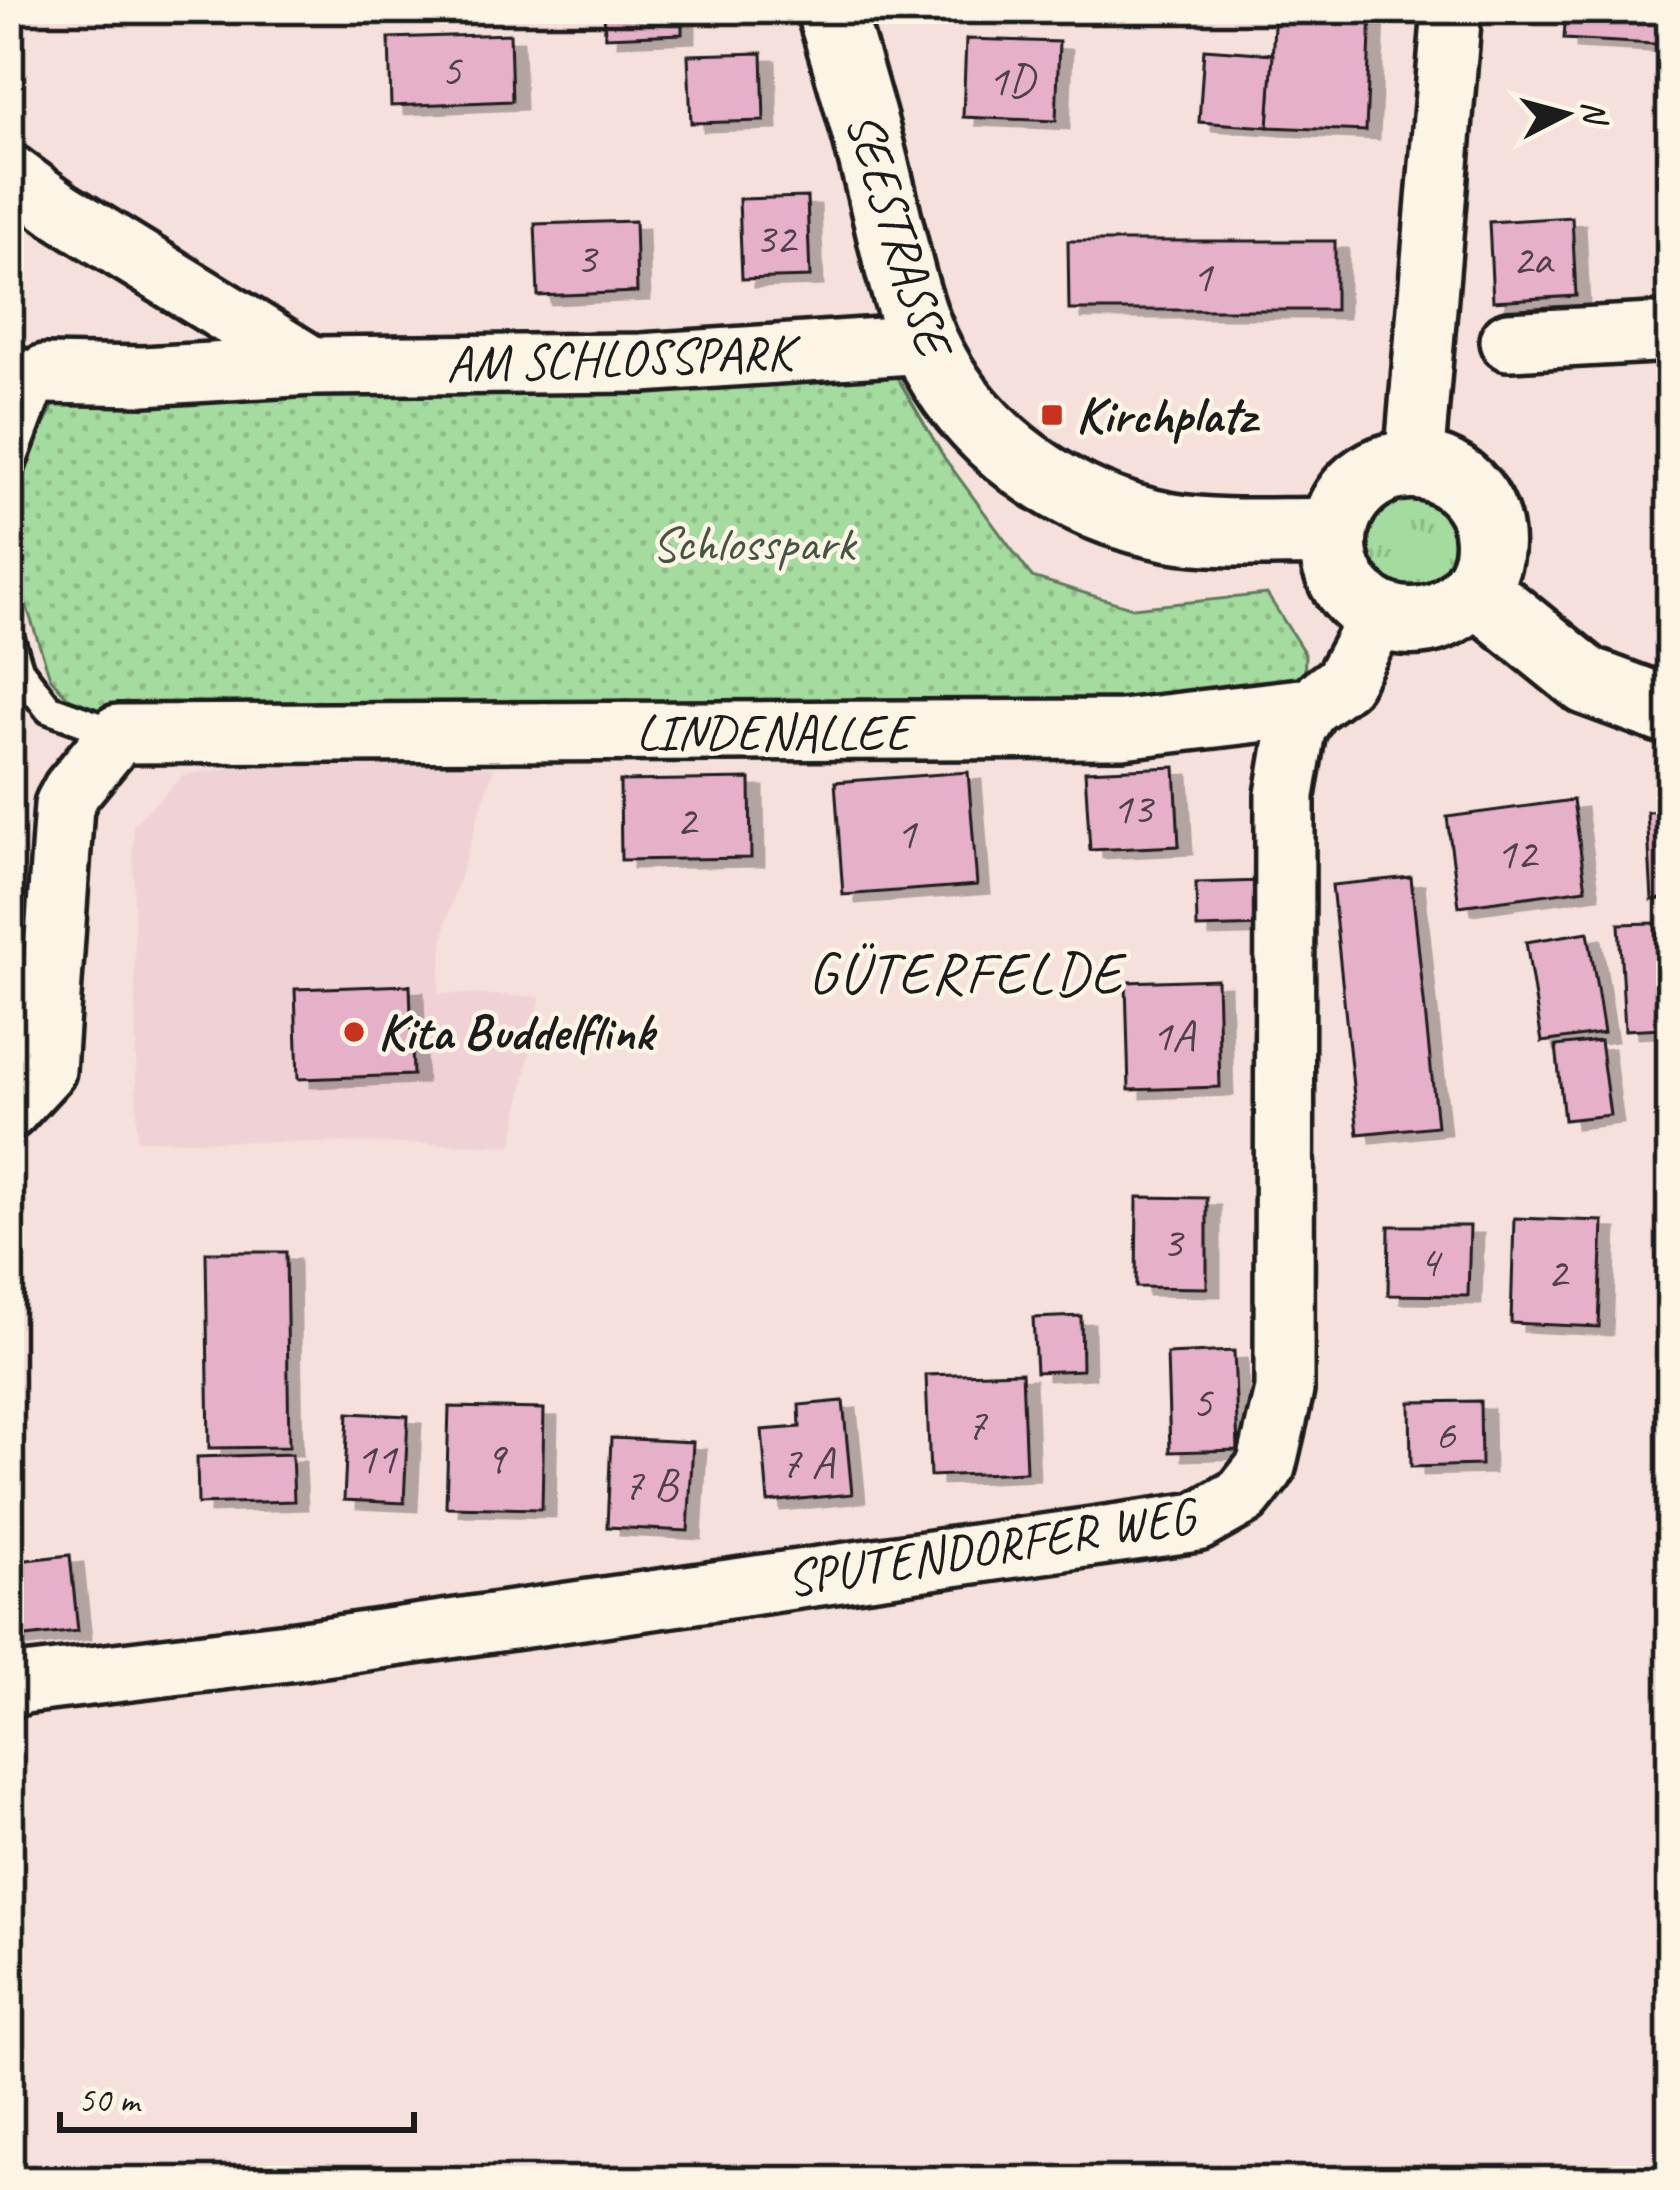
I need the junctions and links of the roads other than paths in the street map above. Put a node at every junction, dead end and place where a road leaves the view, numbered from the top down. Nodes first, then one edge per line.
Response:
1 (830, 9) edge
2 (1453, 9) edge
3 (9, 173) edge
4 (1671, 332) edge
5 (1508, 341) dead end
6 (925, 344) junction
7 (27, 366) edge
8 (312, 366) junction
9 (1414, 464) junction
10 (9, 470) edge
11 (1333, 532) junction
12 (1475, 590) junction
13 (1378, 615) junction
14 (9, 638) edge
15 (1309, 707) junction
16 (1671, 712) edge
17 (118, 734) junction
18 (9, 1110) edge
19 (9, 1689) edge

1 - 6 main road, SEESTRASSE
2 - 9 street
3 - 8 street
4 - 5 street
6 - 8 street, AM SCHLOSSPARK
6 - 11 main road, SEESTRASSE
7 - 8 street, AM SCHLOSSPARK
7 - 10 lane
9 - 11 main road
9 - 12 main road
11 - 13 main road
12 - 13 main road
12 - 16 main road
13 - 15 street
14 - 17 lane, LINDENALLEE
15 - 17 street, LINDENALLEE
15 - 19 street, SPUTENDORFER WEG
17 - 18 street

